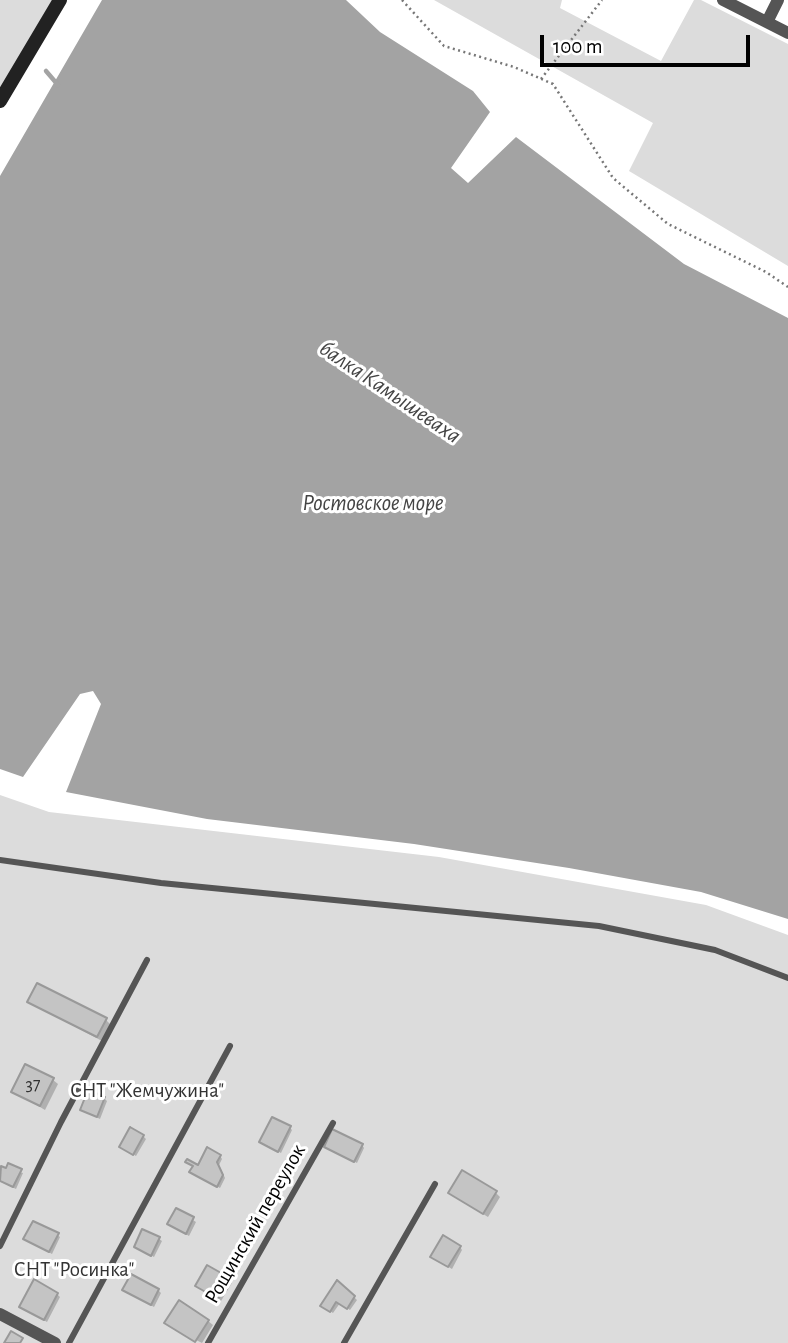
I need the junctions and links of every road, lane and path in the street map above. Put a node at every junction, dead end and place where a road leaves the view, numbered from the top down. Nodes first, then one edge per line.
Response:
1 (60, 0) edge
2 (402, 0) edge
3 (602, 0) edge
4 (723, 0) edge
5 (778, 0) edge
6 (767, 22) junction
7 (788, 33) edge
8 (541, 79) junction
9 (0, 101) edge
10 (788, 288) edge
11 (0, 860) edge
12 (147, 960) dead end
13 (788, 978) edge
14 (230, 1046) dead end
15 (333, 1123) dead end
16 (435, 1184) dead end
17 (0, 1246) edge
18 (0, 1314) edge
19 (46, 1341) edge
20 (69, 1343) edge
21 (208, 1343) edge
22 (344, 1343) edge

1 - 9 main road
2 - 8 path
3 - 8 path
4 - 6 street
5 - 6 street
6 - 7 street
8 - 10 path
11 - 13 lane
12 - 17 lane
14 - 20 lane
15 - 21 lane, Рощинский переулок
16 - 22 lane
18 - 19 street

